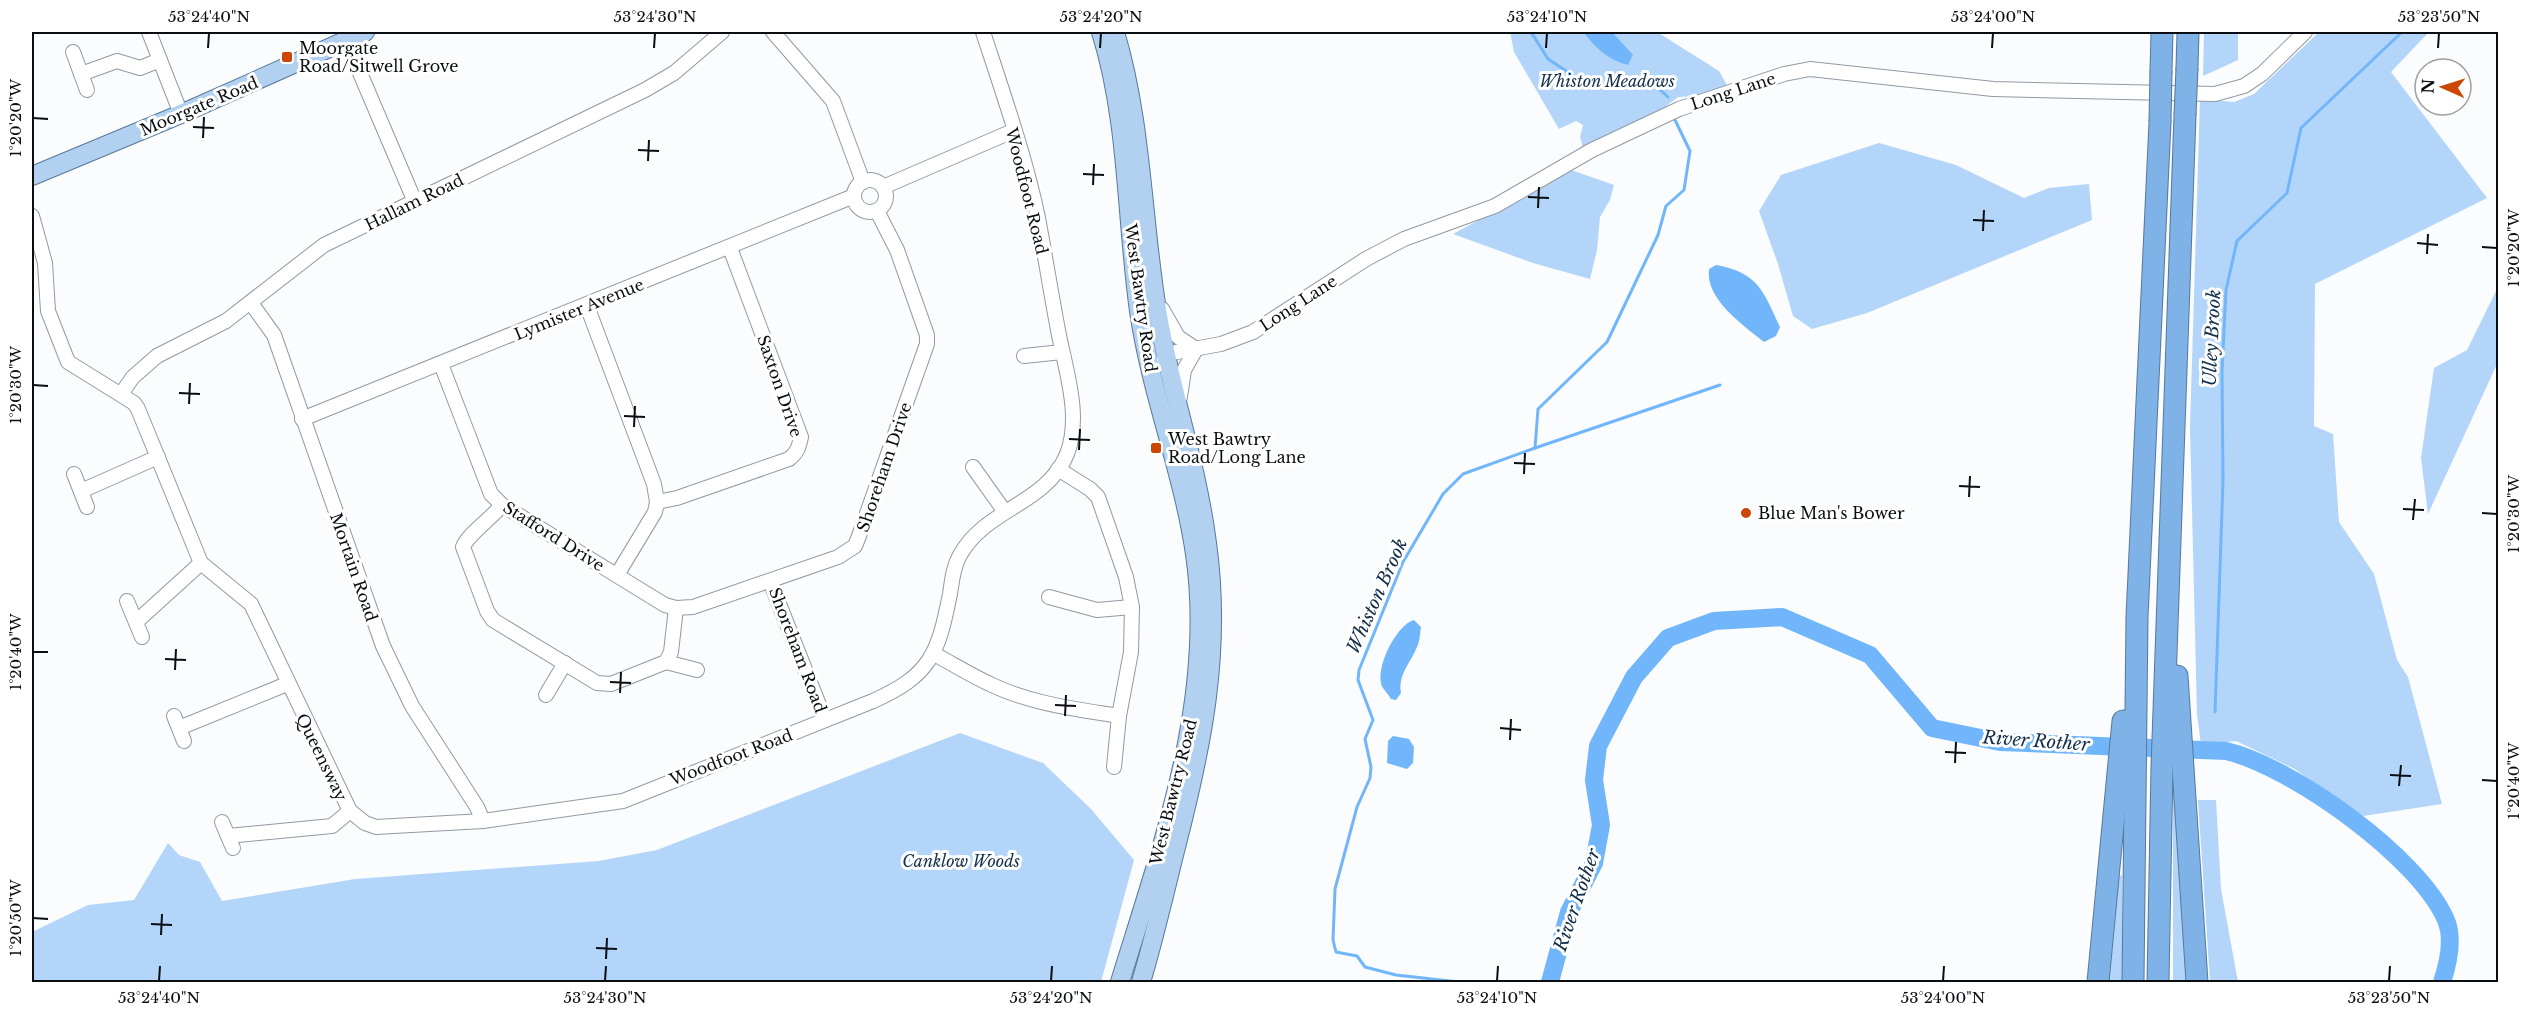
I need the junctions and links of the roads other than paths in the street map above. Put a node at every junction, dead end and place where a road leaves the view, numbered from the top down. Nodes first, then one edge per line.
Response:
1 (149, 32) edge
2 (366, 32) edge
3 (722, 32) edge
4 (774, 32) edge
5 (983, 32) edge
6 (1101, 32) edge
7 (1115, 32) edge
8 (2162, 32) edge
9 (2188, 32) edge
10 (2305, 32) edge
11 (346, 40) junction
12 (73, 52) dead end
13 (160, 60) junction
14 (81, 74) junction
15 (87, 90) dead end
16 (181, 114) junction
17 (1013, 131) junction
18 (32, 176) edge
19 (863, 182) junction
20 (883, 187) junction
21 (854, 196) junction
22 (415, 202) junction
23 (877, 211) junction
24 (32, 216) edge
25 (730, 248) junction
26 (1155, 294) junction
27 (251, 303) junction
28 (587, 306) junction
29 (1196, 349) junction
30 (1062, 352) junction
31 (1166, 354) junction
32 (1024, 356) dead end
33 (441, 364) junction
34 (121, 394) junction
35 (1159, 405) junction
36 (1179, 412) junction
37 (302, 419) junction
38 (158, 457) junction
39 (973, 467) dead end
40 (1058, 469) junction
41 (74, 474) dead end
42 (81, 490) junction
43 (657, 502) junction
44 (502, 505) junction
45 (87, 507) dead end
46 (1005, 512) junction
47 (201, 563) junction
48 (617, 575) junction
49 (770, 581) junction
50 (1049, 597) dead end
51 (127, 601) dead end
52 (1132, 607) junction
53 (676, 608) junction
54 (136, 622) junction
55 (142, 637) dead end
56 (934, 654) junction
57 (666, 662) junction
58 (565, 663) junction
59 (696, 670) dead end
60 (287, 684) junction
61 (546, 695) dead end
62 (1119, 716) junction
63 (825, 720) junction
64 (179, 728) dead end
65 (1114, 767) dead end
66 (2126, 767) junction
67 (2172, 767) junction
68 (350, 812) junction
69 (483, 821) junction
70 (222, 822) dead end
71 (1120, 982) edge
72 (1141, 982) edge
73 (2098, 982) edge
74 (2133, 982) edge
75 (2158, 982) edge
76 (2197, 982) edge

1 - 13 street
2 - 11 main road, Moorgate Road
3 - 22 street, Hallam Road
4 - 19 street
5 - 17 street, Woodfoot Road
6 - 35 main road, West Bawtry Road
7 - 26 main road, West Bawtry Road
8 - 66 highway, bridge
9 - 67 highway, bridge
10 - 29 street, Long Lane
11 - 16 main road, Moorgate Road
11 - 22 street
12 - 14 street
13 - 14 street
13 - 16 street
14 - 15 street
16 - 18 main road, Moorgate Road
17 - 20 street
17 - 30 street, Woodfoot Road
19 - 20 street
19 - 21 street
20 - 23 street
21 - 23 street
21 - 25 street, Lymister Avenue
22 - 27 street, Hallam Road
23 - 49 street, Shoreham Drive
24 - 34 street, Queensway
25 - 28 street, Lymister Avenue
25 - 43 street, Saxton Drive
26 - 29 street
26 - 31 main road, West Bawtry Road
27 - 34 street, Hallam Road
27 - 37 street, Mortain Road
28 - 33 street, Lymister Avenue
28 - 43 street
29 - 31 street, Long Lane
29 - 36 street
30 - 32 street
30 - 40 street, Woodfoot Road
31 - 35 street
31 - 36 main road, West Bawtry Road
33 - 37 street, Lymister Avenue
33 - 44 street, Stafford Drive
34 - 38 street, Queensway
35 - 71 main road, West Bawtry Road
36 - 72 main road, West Bawtry Road
37 - 69 street, Mortain Road
38 - 42 street
38 - 47 street, Queensway
39 - 46 street
40 - 46 street, Woodfoot Road
40 - 52 street
41 - 42 street
42 - 45 street
43 - 48 street
44 - 48 street, Stafford Drive
44 - 58 street
46 - 56 street, Woodfoot Road
47 - 54 street
47 - 60 street, Queensway
48 - 53 street, Stafford Drive
49 - 53 street, Shoreham Drive
49 - 63 street, Shoreham Road
50 - 52 street
51 - 54 street
52 - 62 street
53 - 57 street
54 - 55 street
56 - 62 street
56 - 63 street, Woodfoot Road
57 - 58 street
57 - 59 street
58 - 61 street
60 - 64 street
60 - 68 street, Queensway
62 - 65 street
63 - 69 street, Woodfoot Road
66 - 73 highway
66 - 74 highway
67 - 75 highway
67 - 76 highway
68 - 69 street, Woodfoot Road
68 - 70 street, Queensway

